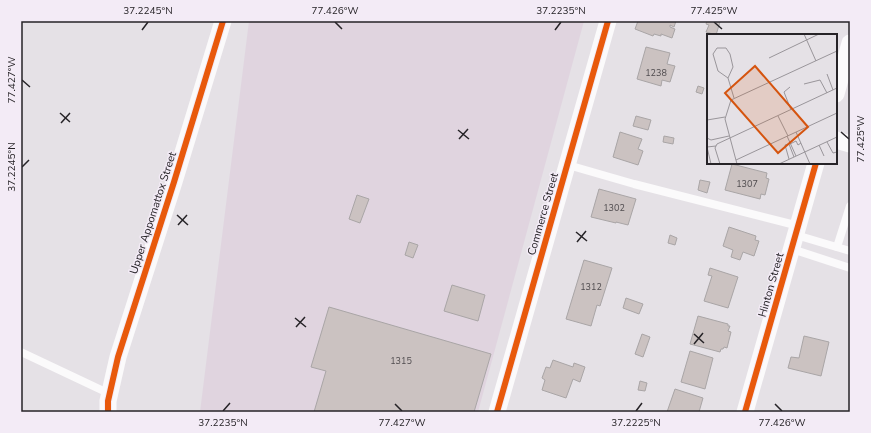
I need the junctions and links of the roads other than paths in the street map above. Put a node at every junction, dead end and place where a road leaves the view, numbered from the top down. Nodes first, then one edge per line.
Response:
1 (222, 21) edge
2 (608, 21) edge
3 (850, 43) edge
4 (837, 90) edge
5 (837, 140) edge
6 (850, 144) edge
7 (816, 164) edge
8 (568, 165) junction
9 (850, 206) edge
10 (795, 237) junction
11 (837, 247) junction
12 (850, 251) edge
13 (850, 268) edge
14 (21, 352) edge
15 (110, 394) junction
16 (108, 412) edge
17 (497, 412) edge
18 (745, 412) edge

1 - 15 street, Upper Appomattox Street
2 - 8 street, Commerce Street
3 - 4 street
5 - 6 street
7 - 10 street, Hinton Street
8 - 10 lane
8 - 17 street, Commerce Street
9 - 11 lane
10 - 11 lane
10 - 13 lane
10 - 18 street, Hinton Street
11 - 12 lane
14 - 15 lane
15 - 16 street, Upper Appomattox Street

